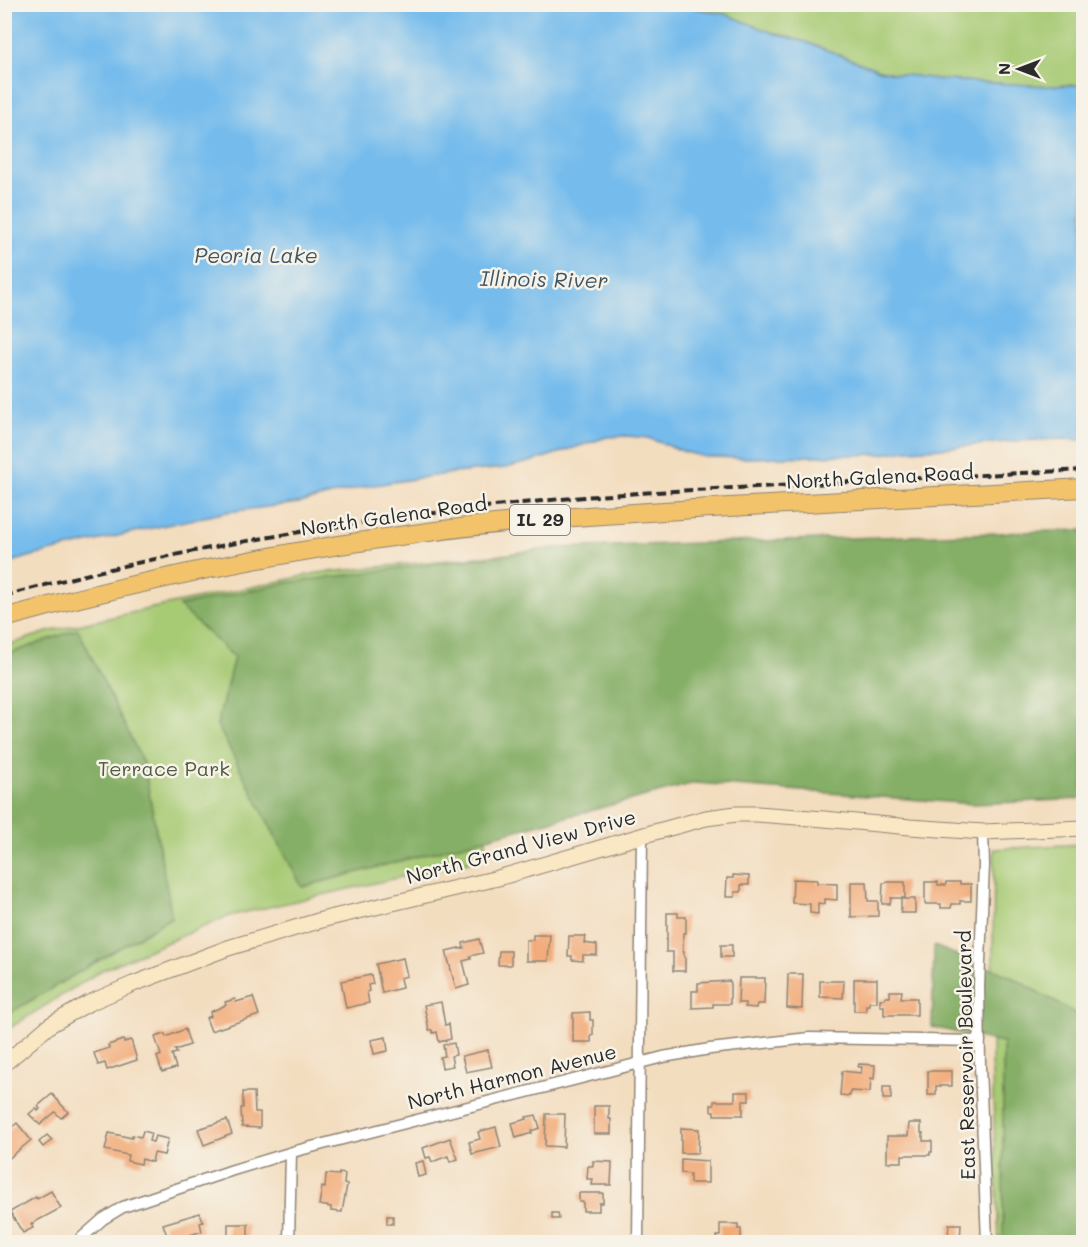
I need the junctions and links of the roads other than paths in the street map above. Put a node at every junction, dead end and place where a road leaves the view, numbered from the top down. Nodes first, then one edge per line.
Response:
1 (1083, 488) edge
2 (4, 618) edge
3 (1083, 828) edge
4 (983, 832) junction
5 (642, 836) junction
6 (980, 1041) junction
7 (639, 1063) junction
8 (4, 1064) edge
9 (291, 1153) junction
10 (77, 1242) edge
11 (289, 1242) edge
12 (638, 1242) edge
13 (987, 1242) edge

1 - 2 main road, North Galena Road / IL 29
3 - 4 street, North Grand View Drive
4 - 5 street, North Grand View Drive
4 - 6 street, East Reservoir Boulevard
5 - 7 street
5 - 8 street, North Grand View Drive
6 - 7 street, North Harmon Avenue
6 - 13 street, East Reservoir Boulevard
7 - 9 street, North Harmon Avenue
7 - 12 street
9 - 10 street, North Harmon Avenue
9 - 11 street

